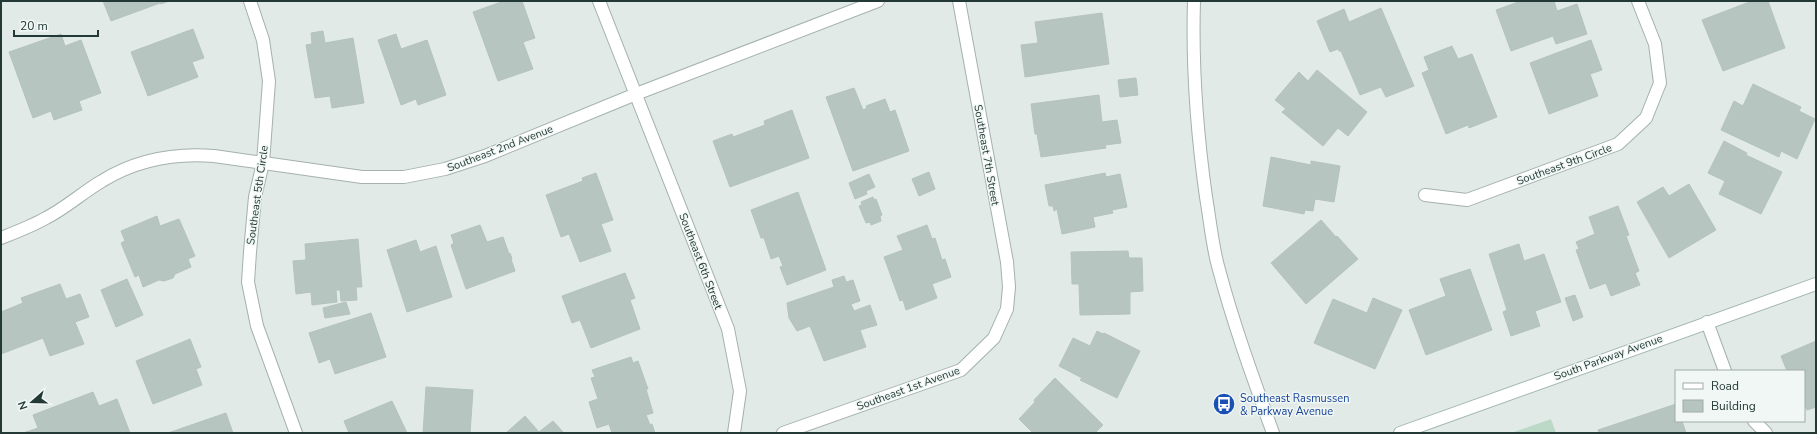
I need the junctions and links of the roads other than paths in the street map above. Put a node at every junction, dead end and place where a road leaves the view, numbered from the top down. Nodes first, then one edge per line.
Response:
1 (250, 1) edge
2 (599, 1) edge
3 (878, 1) edge
4 (960, 1) edge
5 (1194, 1) edge
6 (1638, 1) edge
7 (636, 94) junction
8 (263, 163) junction
9 (1424, 195) dead end
10 (1, 238) edge
11 (1816, 284) edge
12 (1007, 309) joint
13 (1707, 322) junction
14 (1725, 370) edge
15 (1755, 422) edge
16 (296, 433) edge
17 (734, 433) edge
18 (783, 433) edge
19 (1274, 433) edge
20 (1400, 433) edge
21 (1766, 433) edge

1 - 8 street, Southeast 5th Circle
2 - 7 street, Southeast 6th Street
3 - 7 street, Southeast 2nd Avenue
4 - 12 street, Southeast 7th Street
5 - 19 street
6 - 9 street, Southeast 9th Circle
7 - 8 street, Southeast 2nd Avenue
7 - 17 street, Southeast 6th Street
8 - 10 street, Southeast 2nd Avenue
8 - 16 street, Southeast 5th Circle
11 - 13 street, South Parkway Avenue
12 - 18 street, Southeast 1st Avenue
13 - 14 street
13 - 20 street, South Parkway Avenue
15 - 21 street

